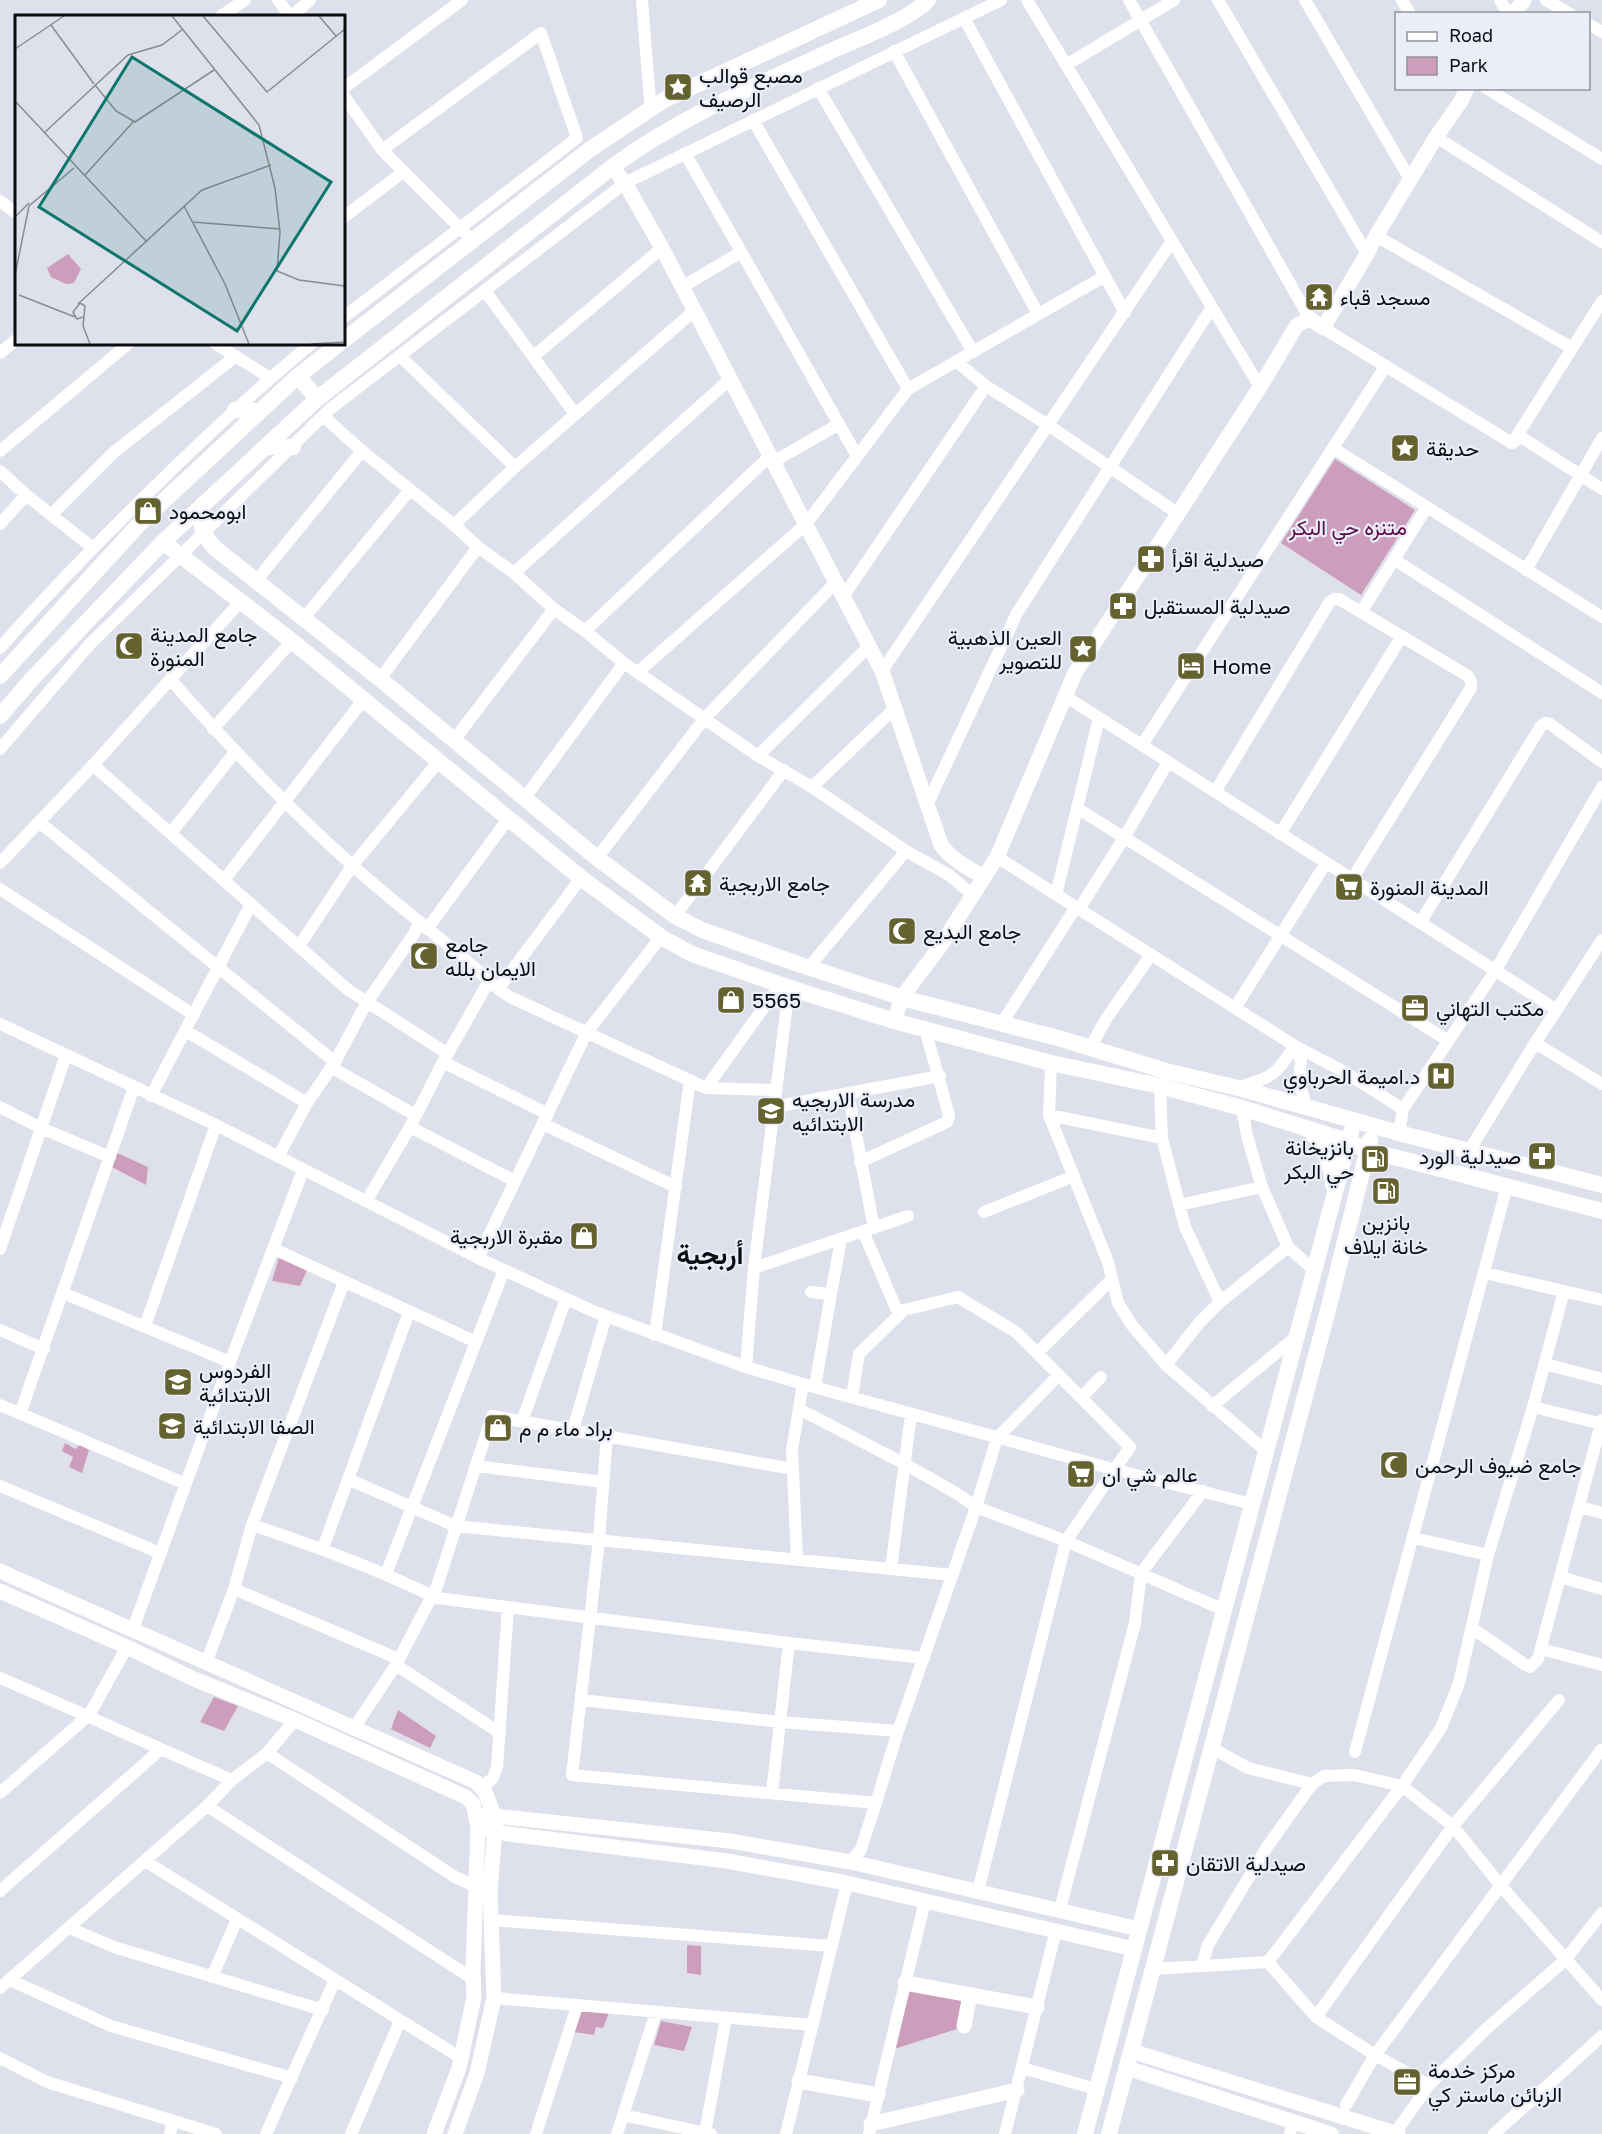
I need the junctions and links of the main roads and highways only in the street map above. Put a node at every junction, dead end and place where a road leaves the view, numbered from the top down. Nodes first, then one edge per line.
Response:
1 (879, 0) edge
2 (928, 0) edge
3 (345, 339) edge
4 (338, 345) edge
5 (298, 376) junction
6 (317, 399) junction
7 (235, 410) road end
8 (260, 411) junction
9 (265, 447) junction
10 (293, 447) road end
11 (203, 504) junction
12 (163, 542) junction
13 (242, 570) junction
14 (227, 590) junction
15 (0, 676) edge
16 (0, 716) edge
17 (1354, 1121) junction
18 (1373, 1126) junction
19 (1309, 1129) junction
20 (1347, 1141) junction
21 (1367, 1150) junction
22 (1412, 1161) junction
23 (1602, 1185) edge
24 (1358, 1190) junction
25 (1334, 1195) junction
26 (1602, 1211) edge
27 (1323, 1236) junction
28 (1345, 1242) junction
29 (1226, 1604) junction
30 (1251, 1604) junction
31 (1213, 1649) junction
32 (1237, 1654) junction
33 (1085, 2134) edge
34 (1109, 2134) edge

1 - 3 main road
2 - 6 main road
4 - 5 main road
5 - 6 main road
5 - 8 main road
6 - 9 main road
7 - 8 main road
8 - 15 main road
9 - 10 main road
9 - 11 main road
11 - 12 main road
11 - 13 main road
12 - 14 main road
12 - 16 main road
13 - 14 main road
13 - 17 main road
14 - 19 main road
17 - 18 main road
17 - 20 main road
18 - 21 main road
18 - 23 main road
19 - 20 main road
19 - 25 main road
20 - 21 main road
20 - 25 main road
21 - 22 main road
21 - 24 main road
22 - 24 main road
22 - 26 main road
24 - 28 main road
25 - 27 main road
27 - 28 main road
27 - 29 main road
28 - 30 main road
29 - 30 main road
29 - 31 main road
30 - 32 main road
31 - 32 main road
31 - 33 main road
32 - 34 main road

